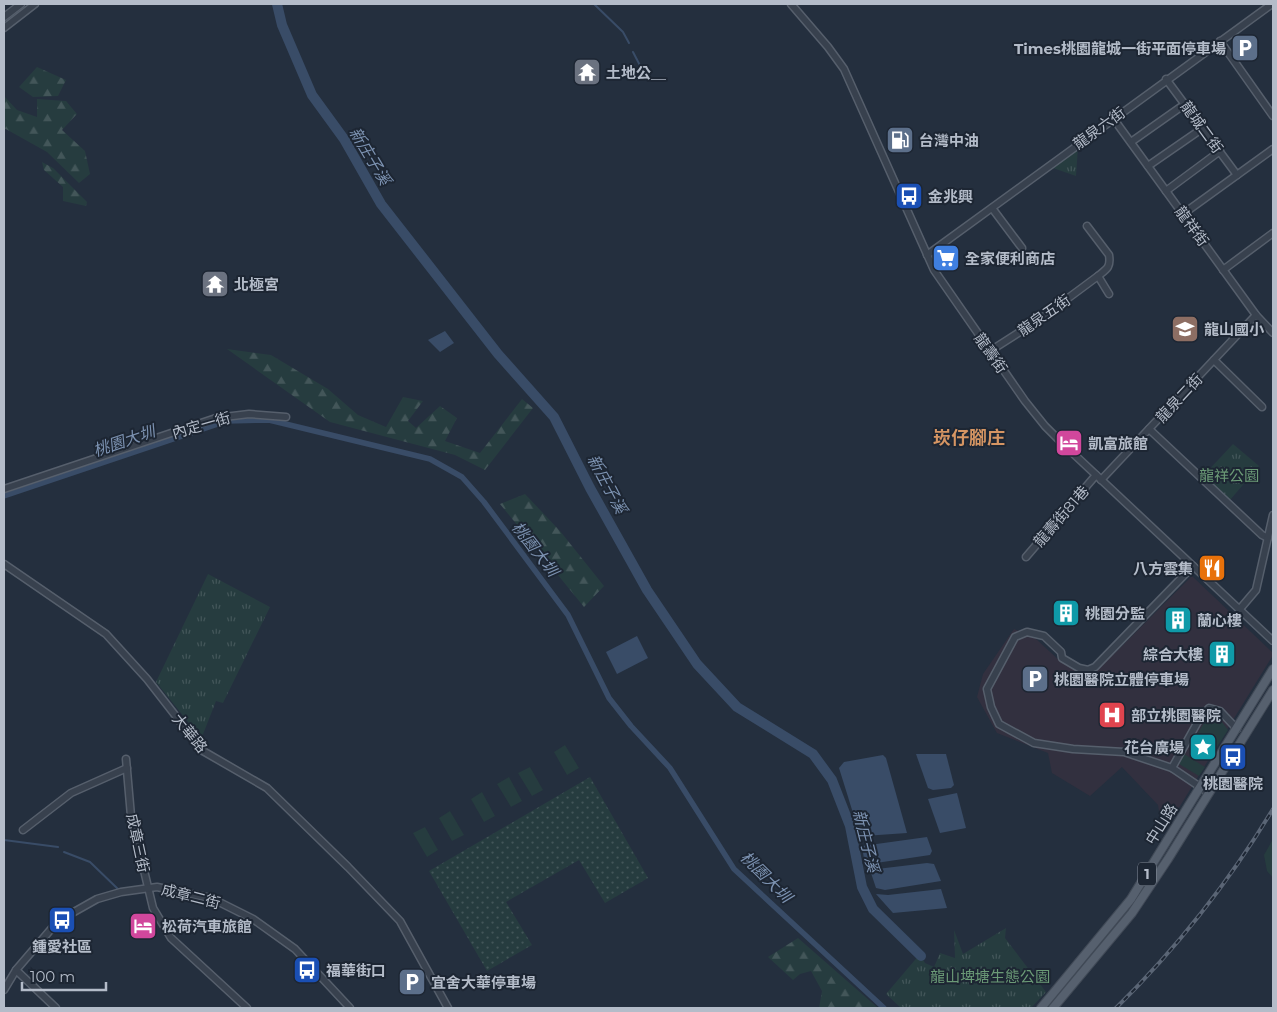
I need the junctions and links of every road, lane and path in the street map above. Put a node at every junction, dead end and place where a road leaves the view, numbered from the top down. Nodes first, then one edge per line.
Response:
1 (21, 4) edge
2 (35, 4) edge
3 (791, 4) edge
4 (1272, 4) edge
5 (4, 18) edge
6 (4, 28) edge
7 (1220, 41) junction
8 (1166, 79) junction
9 (1185, 104) junction
10 (1273, 116) edge
11 (1113, 118) junction
12 (1203, 128) junction
13 (1131, 142) junction
14 (1273, 149) edge
15 (1220, 151) junction
16 (1148, 166) junction
17 (1237, 175) junction
18 (1166, 191) junction
19 (992, 208) junction
20 (1183, 214) junction
21 (1087, 226) dead end
22 (1273, 233) edge
23 (1022, 248) dead end
24 (927, 255) junction
25 (1223, 270) junction
26 (1098, 276) junction
27 (1109, 294) dead end
28 (1256, 315) junction
29 (1273, 333) edge
30 (990, 351) junction
31 (1214, 360) junction
32 (1262, 407) dead end
33 (286, 417) dead end
34 (1149, 430) junction
35 (1099, 478) junction
36 (4, 489) edge
37 (1273, 515) edge
38 (1268, 538) junction
39 (1026, 557) dead end
40 (4, 564) edge
41 (1193, 566) junction
42 (1239, 610) junction
43 (1273, 641) edge
44 (1273, 669) edge
45 (1273, 690) edge
46 (1236, 729) junction
47 (126, 759) dead end
48 (127, 768) junction
49 (1172, 768) junction
50 (1201, 787) junction
51 (1209, 793) junction
52 (23, 830) dead end
53 (148, 887) junction
54 (16, 970) junction
55 (4, 990) edge
56 (56, 1008) edge
57 (247, 1008) edge
58 (350, 1008) edge
59 (448, 1008) edge
60 (1041, 1008) edge
61 (1053, 1008) edge

1 - 5 street
2 - 6 street
3 - 24 street, 龍壽街
4 - 7 street, 龍泉六街
7 - 8 street, 龍泉六街
7 - 10 street
8 - 9 street, 龍城二街
8 - 11 street, 龍泉六街
9 - 12 street, 龍城二街
9 - 13 street
11 - 13 street, 龍祥街
11 - 19 street, 龍泉六街
12 - 15 street, 龍城二街
12 - 16 street
13 - 16 street, 龍祥街
14 - 17 street
15 - 17 street, 龍城二街
15 - 18 street
16 - 18 street, 龍祥街
17 - 20 street
18 - 20 street, 龍祥街
19 - 23 street
19 - 24 street, 龍泉六街
20 - 25 street, 龍祥街
21 - 26 street, 龍泉五街
22 - 25 street
24 - 30 street, 龍壽街
25 - 28 street, 龍祥街
26 - 27 street
26 - 30 street, 龍泉五街
28 - 29 street, 龍祥街
28 - 31 street, 龍泉二街
30 - 35 street, 龍壽街
31 - 32 street
31 - 34 street, 龍泉二街
33 - 36 street, 內定一街
34 - 35 street, 龍泉二街
34 - 38 street
35 - 39 street, 龍壽街81巷
35 - 41 street, 龍壽街
37 - 38 street
38 - 42 street
40 - 59 street, 大華路
41 - 42 street, 龍壽街
41 - 49 street
42 - 43 street, 龍壽街
44 - 46 main road, 中山路 / 1
45 - 51 main road, 中山路 / 1
46 - 49 street
46 - 50 main road, 中山路 / 1
47 - 48 street, 成章三街
48 - 52 street
48 - 53 street, 成章三街
49 - 50 street
50 - 51 street
50 - 60 main road, 中山路 / 1
51 - 61 main road, 中山路 / 1
53 - 54 street, 成章二街
53 - 57 street, 成章三街
53 - 58 street, 成章二街
54 - 55 street, 成章二街
54 - 56 street

